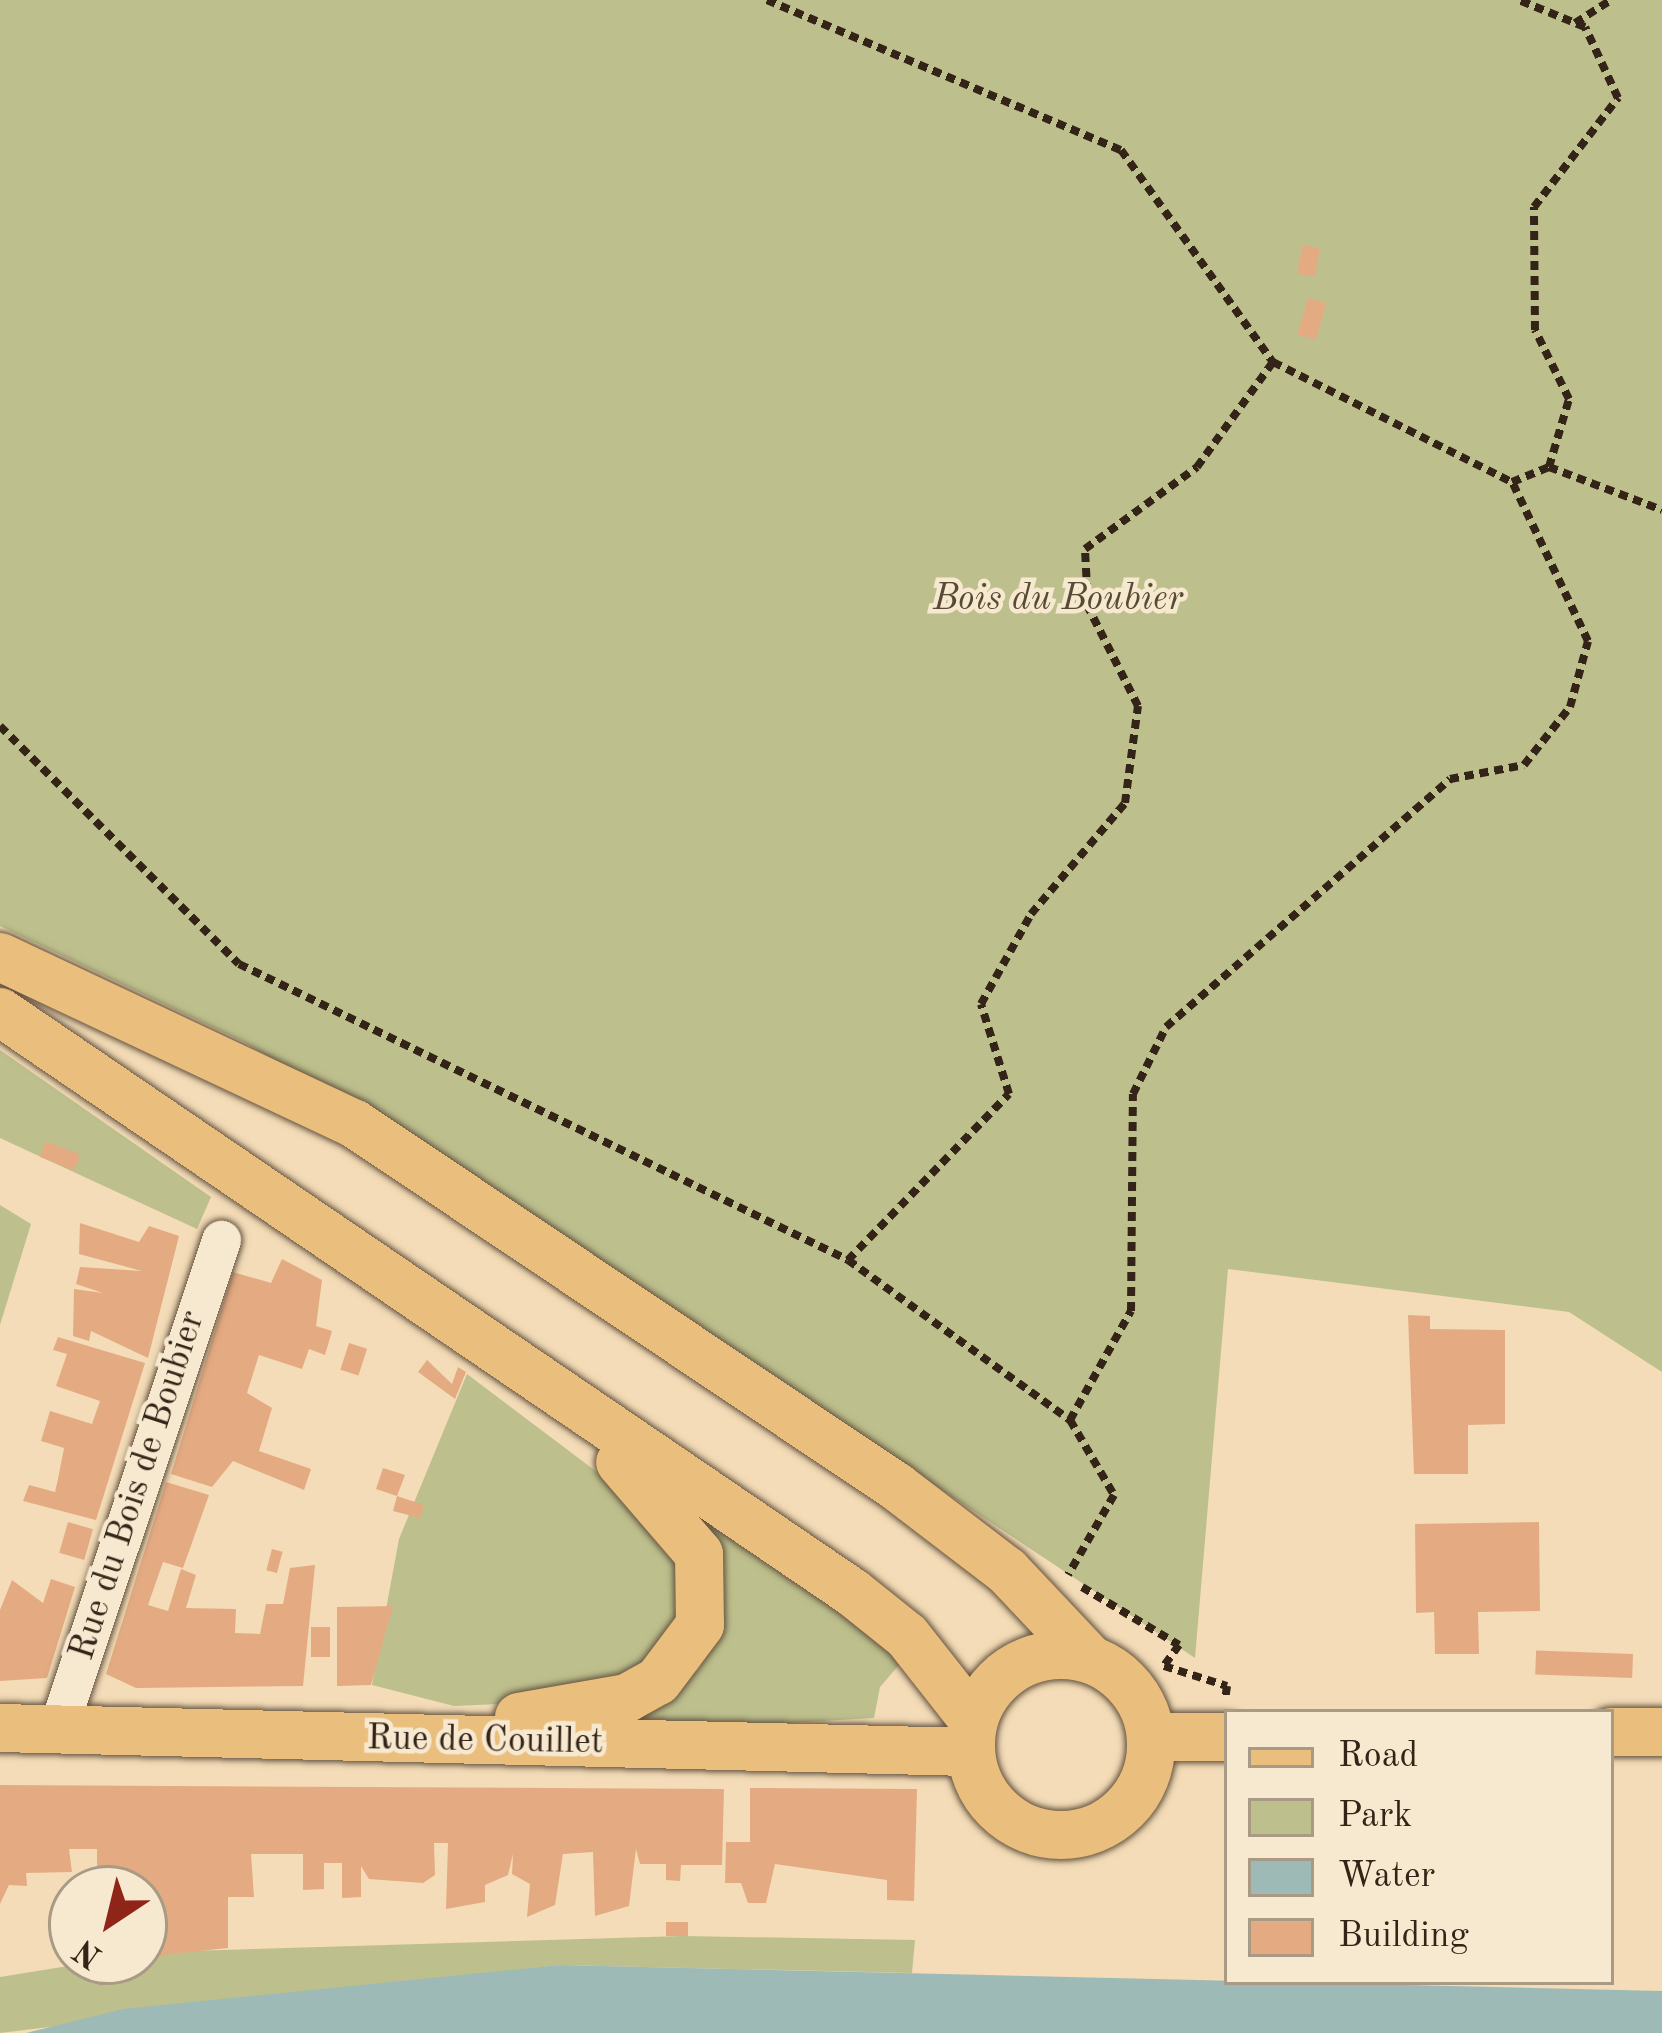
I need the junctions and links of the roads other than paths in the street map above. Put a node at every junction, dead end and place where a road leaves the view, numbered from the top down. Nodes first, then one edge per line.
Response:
1 (0, 957) edge
2 (0, 1012) edge
3 (221, 1240) dead end
4 (476, 1339) junction
5 (1089, 1658) junction
6 (0, 1728) edge
7 (57, 1731) junction
8 (1614, 1732) edge
9 (1662, 1732) edge
10 (972, 1737) junction
11 (1151, 1737) junction
12 (1224, 1737) edge
13 (430, 1741) junction

1 - 5 main road
2 - 4 main road
3 - 7 street, Rue du Bois de Boubier
4 - 10 main road
4 - 13 main road
5 - 10 main road
5 - 11 main road
6 - 7 main road, Rue de Couillet
7 - 13 main road, Rue de Couillet
8 - 9 main road
10 - 11 main road
10 - 13 main road, Rue de Couillet
11 - 12 main road

